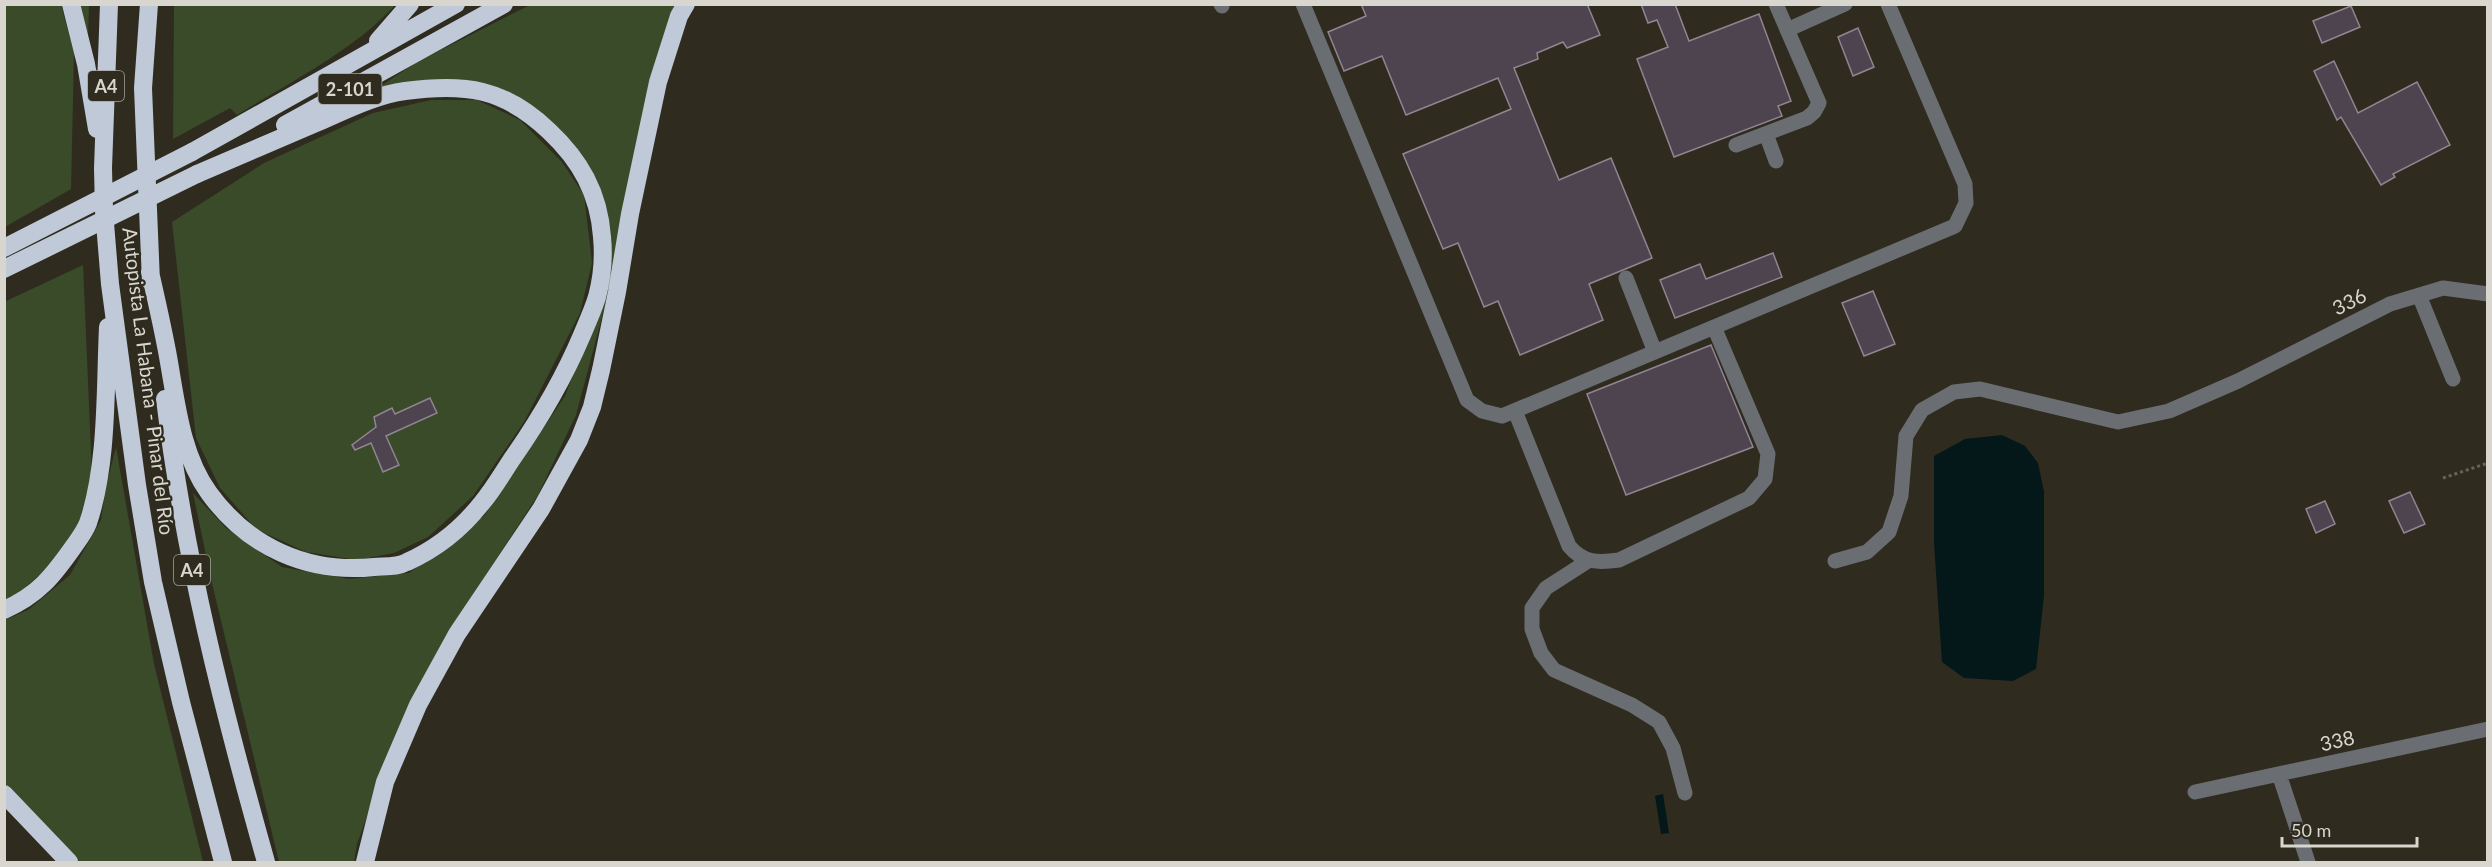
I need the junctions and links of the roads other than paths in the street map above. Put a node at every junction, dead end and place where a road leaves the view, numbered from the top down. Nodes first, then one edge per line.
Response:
1 (71, 4) edge
2 (109, 4) edge
3 (149, 4) edge
4 (158, 4) edge
5 (410, 4) edge
6 (456, 4) edge
7 (504, 4) edge
8 (686, 4) edge
9 (1303, 4) edge
10 (1776, 4) edge
11 (1845, 4) edge
12 (1888, 4) edge
13 (1788, 30) junction
14 (369, 51) junction
15 (143, 88) junction
16 (1766, 134) junction
17 (1736, 146) dead end
18 (1776, 161) dead end
19 (104, 168) junction
20 (197, 174) junction
21 (4, 248) edge
22 (4, 269) edge
23 (150, 272) junction
24 (1626, 278) dead end
25 (110, 284) junction
26 (2487, 294) edge
27 (2419, 295) junction
28 (1714, 327) junction
29 (1654, 352) junction
30 (2453, 379) dead end
31 (1515, 411) junction
32 (1588, 561) junction
33 (1835, 561) dead end
34 (4, 610) edge
35 (2487, 729) edge
36 (2279, 774) junction
37 (2195, 792) dead end
38 (1685, 793) dead end
39 (4, 794) edge
40 (69, 862) edge
41 (223, 862) edge
42 (266, 862) edge
43 (365, 862) edge
44 (2308, 862) edge

1 - 19 highway
2 - 19 highway, Autopista La Habana - Pinar del Río / A4
3 - 15 highway, Autopista La Habana - Pinar del Río / A4
4 - 15 highway
5 - 14 highway
6 - 14 highway, 2-101
7 - 20 highway, 2-101
8 - 43 highway
9 - 31 street
10 - 13 street
11 - 13 street
12 - 28 street
13 - 16 street
14 - 21 highway, 2-101, bridge
15 - 23 highway, Autopista La Habana - Pinar del Río / A4
16 - 17 street
16 - 18 street
19 - 25 highway, Autopista La Habana - Pinar del Río / A4
20 - 22 highway, 2-101, bridge
20 - 23 highway
23 - 42 highway, Autopista La Habana - Pinar del Río / A4
24 - 29 street
25 - 34 highway
25 - 41 highway, Autopista La Habana - Pinar del Río / A4
26 - 27 street, 336
27 - 30 street
27 - 33 street, 336
28 - 29 street
28 - 32 street
29 - 31 street
31 - 32 street
32 - 38 street
35 - 36 street, 338
36 - 37 street, 338
36 - 44 street
39 - 40 highway

